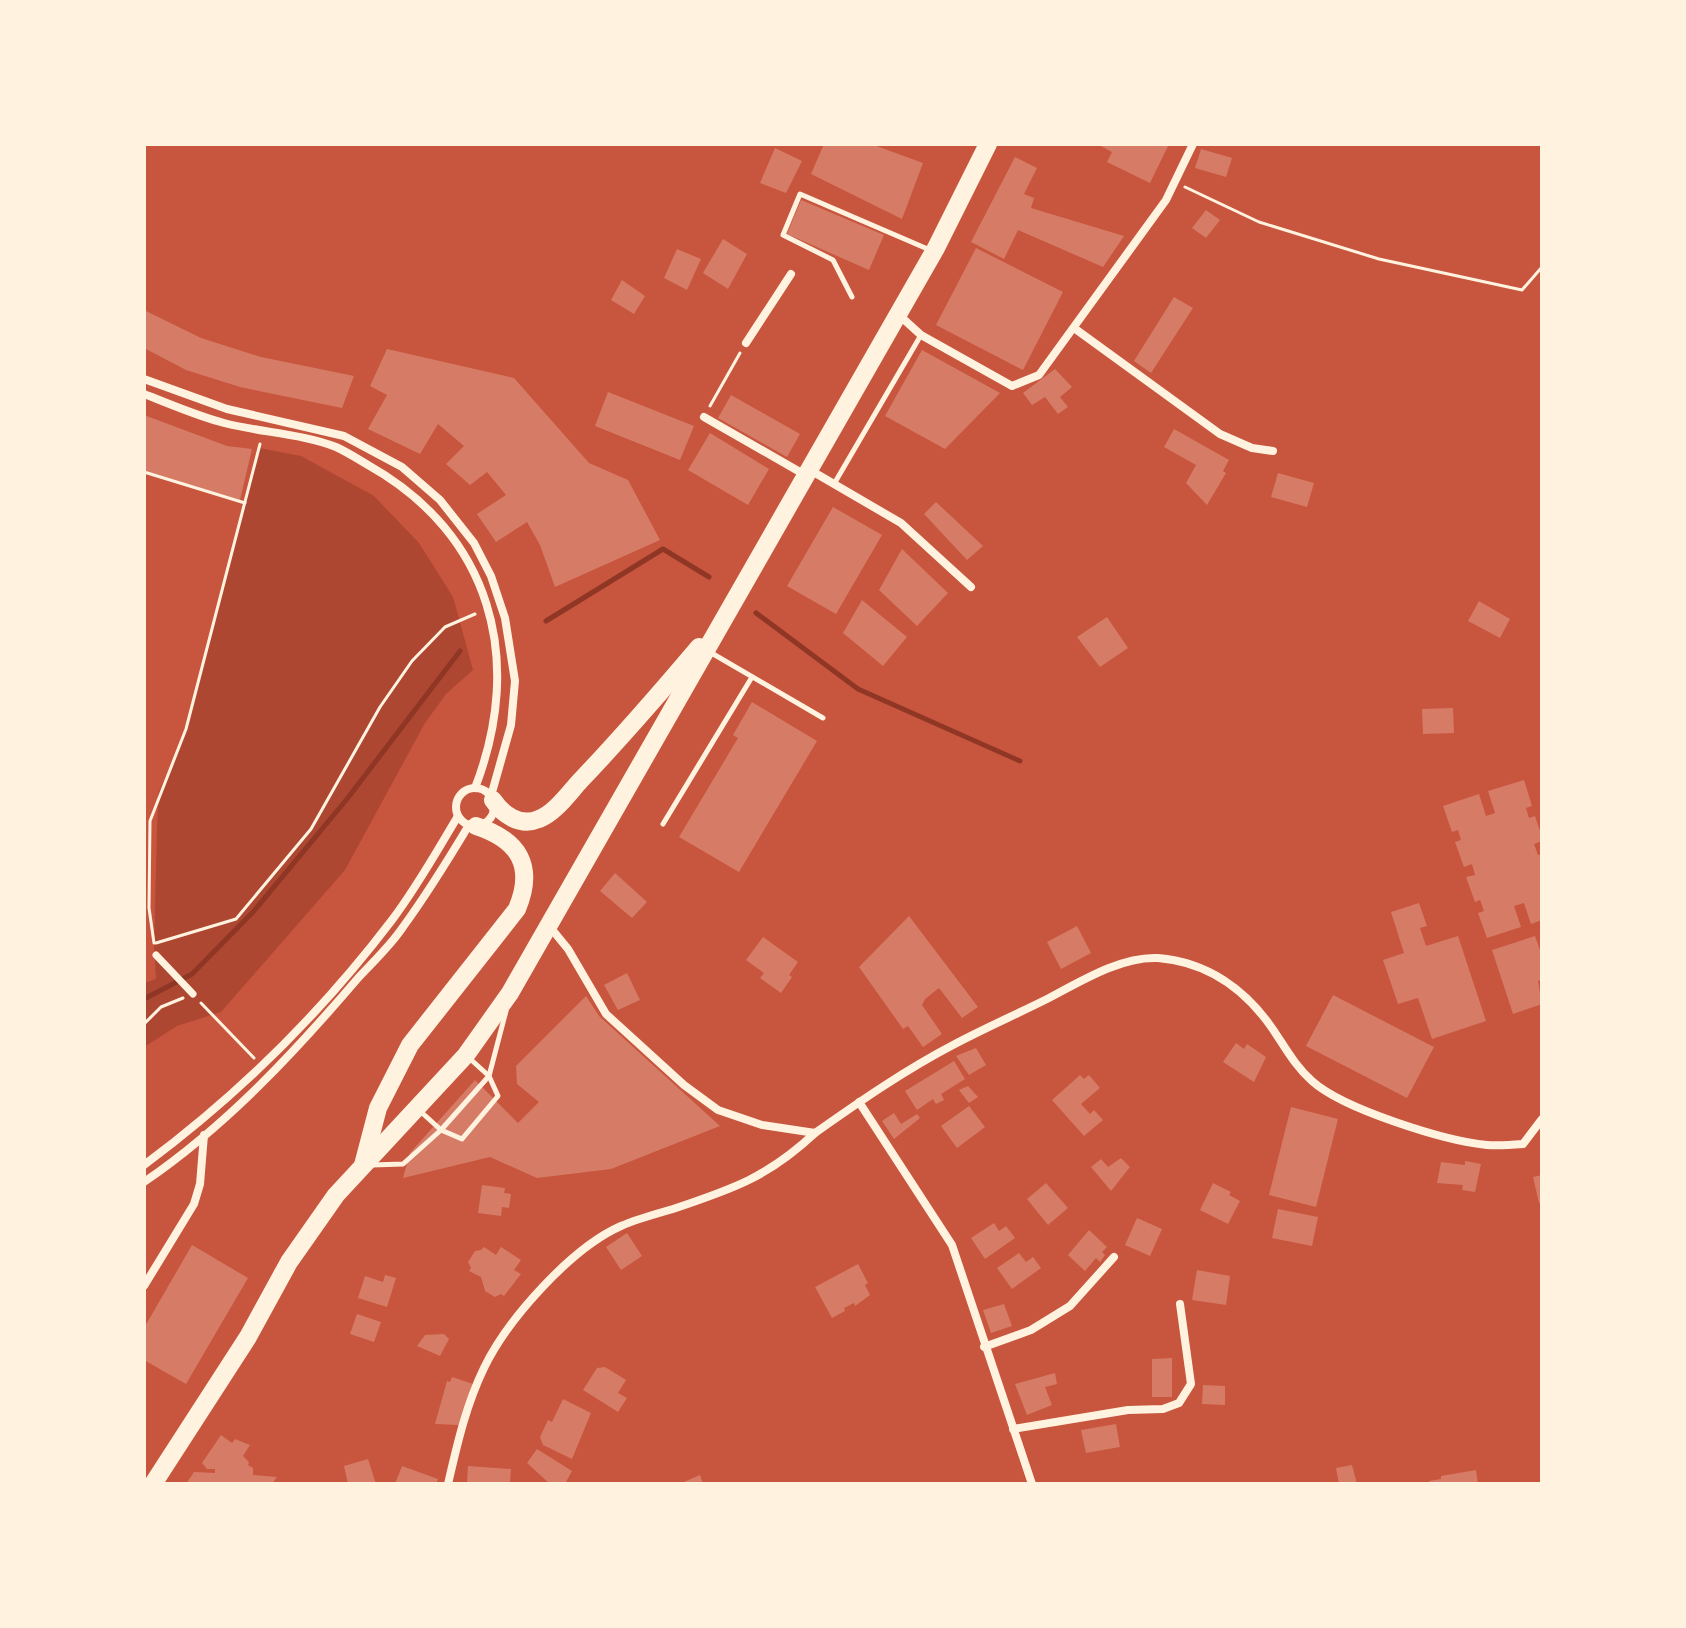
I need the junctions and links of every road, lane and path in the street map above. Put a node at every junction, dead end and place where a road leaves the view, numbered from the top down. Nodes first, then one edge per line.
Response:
1 (988, 144) edge
2 (1193, 144) edge
3 (1175, 182) junction
4 (935, 252) junction
5 (1542, 267) edge
6 (791, 274) dead end
7 (852, 297) dead end
8 (899, 315) junction
9 (1074, 328) junction
10 (921, 335) junction
11 (746, 343) joint
12 (144, 379) edge
13 (144, 394) edge
14 (704, 417) joint
15 (263, 431) junction
16 (1273, 451) dead end
17 (144, 472) edge
18 (808, 473) junction
19 (834, 484) junction
20 (245, 503) junction
21 (971, 587) dead end
22 (488, 608) junction
23 (727, 615) junction
24 (707, 650) junction
25 (752, 677) junction
26 (823, 718) dead end
27 (475, 788) junction
28 (492, 798) junction
29 (458, 816) junction
30 (144, 819) edge
31 (150, 821) junction
32 (663, 824) dead end
33 (472, 825) junction
34 (550, 927) junction
35 (156, 955) dead end
36 (510, 993) junction
37 (193, 994) junction
38 (144, 1024) edge
39 (466, 1055) junction
40 (261, 1065) junction
41 (489, 1076) junction
42 (859, 1102) junction
43 (416, 1108) junction
44 (1540, 1124) edge
45 (441, 1130) junction
46 (815, 1133) junction
47 (204, 1135) junction
48 (144, 1165) edge
49 (363, 1165) junction
50 (144, 1182) edge
51 (1114, 1257) dead end
52 (144, 1286) edge
53 (1180, 1304) dead end
54 (984, 1347) junction
55 (1013, 1429) junction
56 (153, 1484) edge
57 (448, 1484) edge
58 (1032, 1484) edge

1 - 4 highway
2 - 3 street
3 - 5 path
3 - 9 street
4 - 7 lane
4 - 8 highway
6 - 11 street
8 - 10 street
8 - 18 highway
9 - 10 street
9 - 16 street
10 - 19 lane
11 - 14 path
12 - 28 street
13 - 15 street
14 - 18 street
15 - 20 path
15 - 22 street
17 - 20 path
18 - 19 street
18 - 23 highway
19 - 21 street
20 - 31 path
22 - 27 street
22 - 31 path
23 - 24 highway
23 - 28 highway
24 - 25 lane
24 - 34 highway
25 - 26 lane
25 - 32 lane
27 - 28 street
27 - 29 street
28 - 33 street
29 - 33 street
29 - 40 street
30 - 31 path
33 - 47 street
33 - 49 highway
34 - 36 highway
34 - 46 street
35 - 37 street
36 - 39 highway
36 - 41 lane
37 - 38 path
37 - 40 path
39 - 41 lane
39 - 43 highway
40 - 48 street
41 - 45 lane
41 - 45 lane
42 - 44 street
42 - 46 street
42 - 54 street
43 - 45 lane
43 - 49 highway
45 - 49 lane
46 - 57 street
47 - 50 street
47 - 52 street
49 - 56 highway
51 - 54 street
53 - 55 street
54 - 55 street
55 - 58 street

